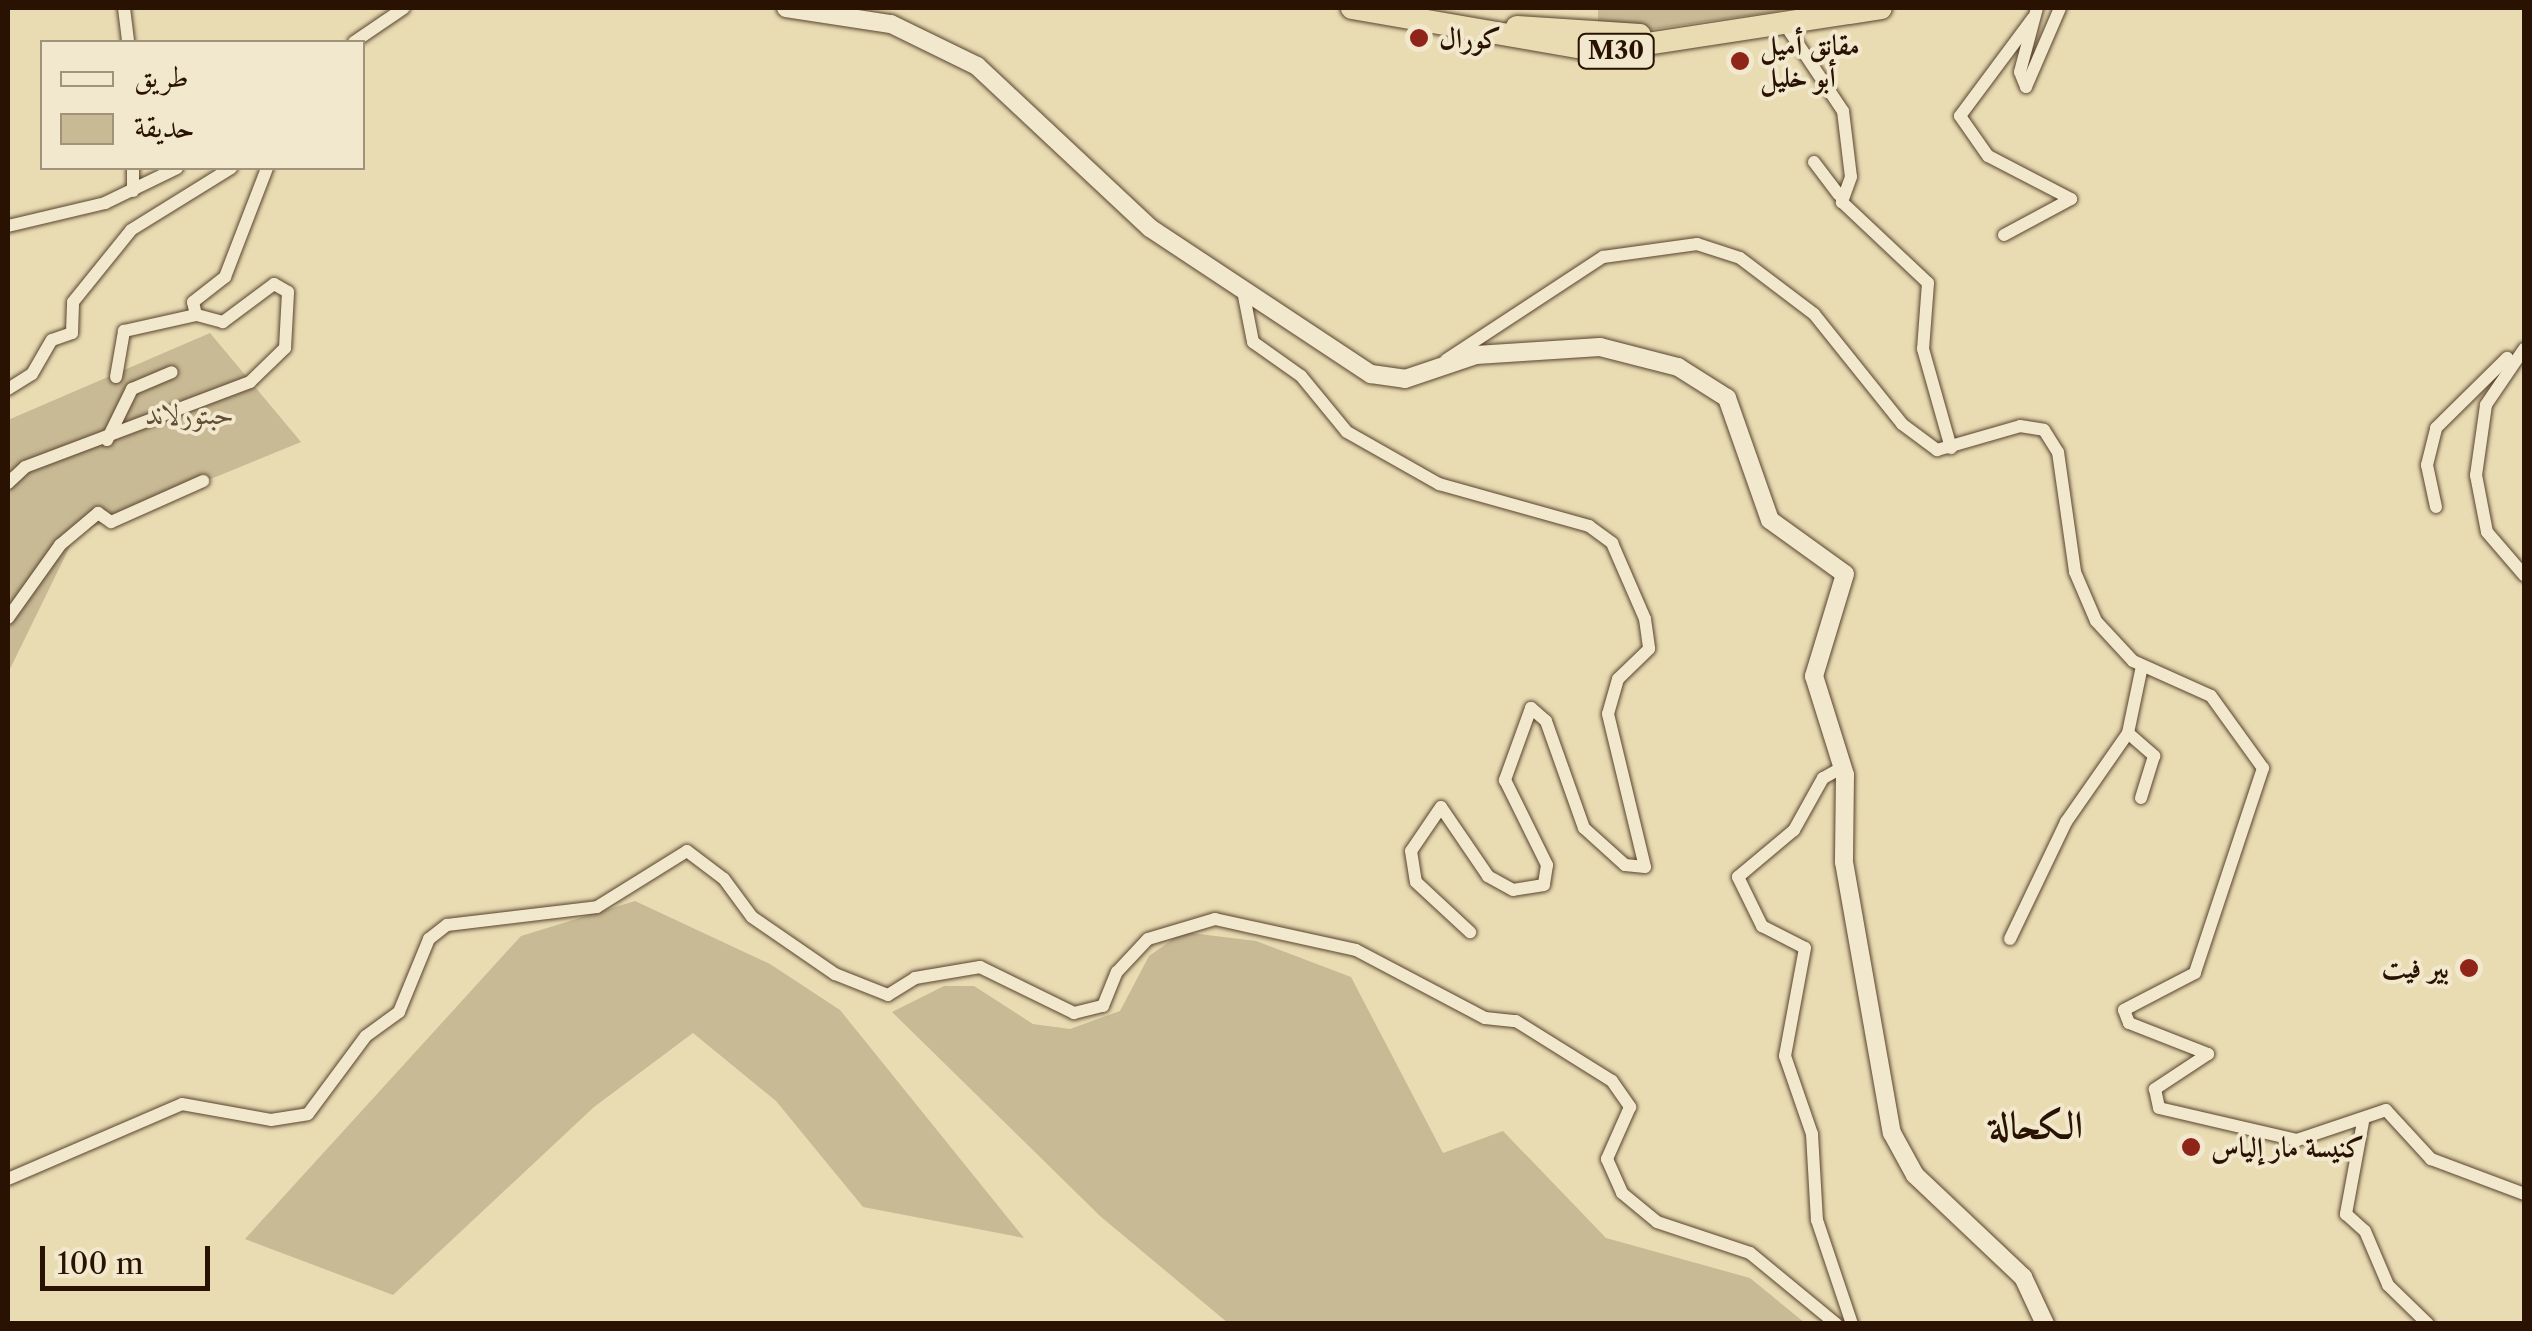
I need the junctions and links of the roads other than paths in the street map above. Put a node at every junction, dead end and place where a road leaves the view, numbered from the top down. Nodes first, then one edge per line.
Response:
1 (124, 8) edge
2 (404, 8) edge
3 (786, 8) edge
4 (1352, 8) edge
5 (1411, 8) edge
6 (1826, 8) edge
7 (1880, 8) edge
8 (2060, 8) edge
9 (2035, 13) edge
10 (1784, 23) junction
11 (128, 40) edge
12 (357, 40) edge
13 (1814, 162) dead end
14 (133, 170) edge
15 (173, 170) edge
16 (228, 170) edge
17 (266, 170) edge
18 (133, 191) junction
19 (1839, 196) junction
20 (8, 226) edge
21 (2004, 234) dead end
22 (1244, 296) junction
23 (196, 315) junction
24 (2524, 346) edge
25 (1432, 371) junction
26 (172, 372) dead end
27 (116, 377) dead end
28 (8, 389) edge
29 (107, 440) junction
30 (1951, 448) junction
31 (203, 481) dead end
32 (8, 483) edge
33 (2436, 507) dead end
34 (2524, 575) edge
35 (8, 618) edge
36 (2142, 666) junction
37 (2128, 733) junction
38 (1843, 767) junction
39 (2141, 798) dead end
40 (1470, 932) dead end
41 (2010, 938) dead end
42 (2362, 1122) junction
43 (8, 1179) edge
44 (2524, 1194) edge
45 (2428, 1323) edge
46 (1836, 1324) edge
47 (1852, 1324) edge
48 (2046, 1324) edge

1 - 11 street
2 - 12 street
3 - 22 main road
4 - 10 highway, M30
5 - 6 highway, M30
7 - 10 highway, M30
8 - 9 street
9 - 21 street
10 - 19 street
13 - 19 street
14 - 18 street
15 - 18 street
16 - 28 street
17 - 23 street
18 - 20 street
19 - 30 street
22 - 25 main road
22 - 40 street
23 - 27 street
23 - 29 street
24 - 33 street
24 - 34 street
25 - 30 street
25 - 38 main road
26 - 29 street
29 - 32 street
30 - 36 street
31 - 35 street
36 - 37 street
36 - 42 street
37 - 39 street
37 - 41 street
38 - 47 street
38 - 48 main road
42 - 44 street
42 - 45 street
43 - 46 street

